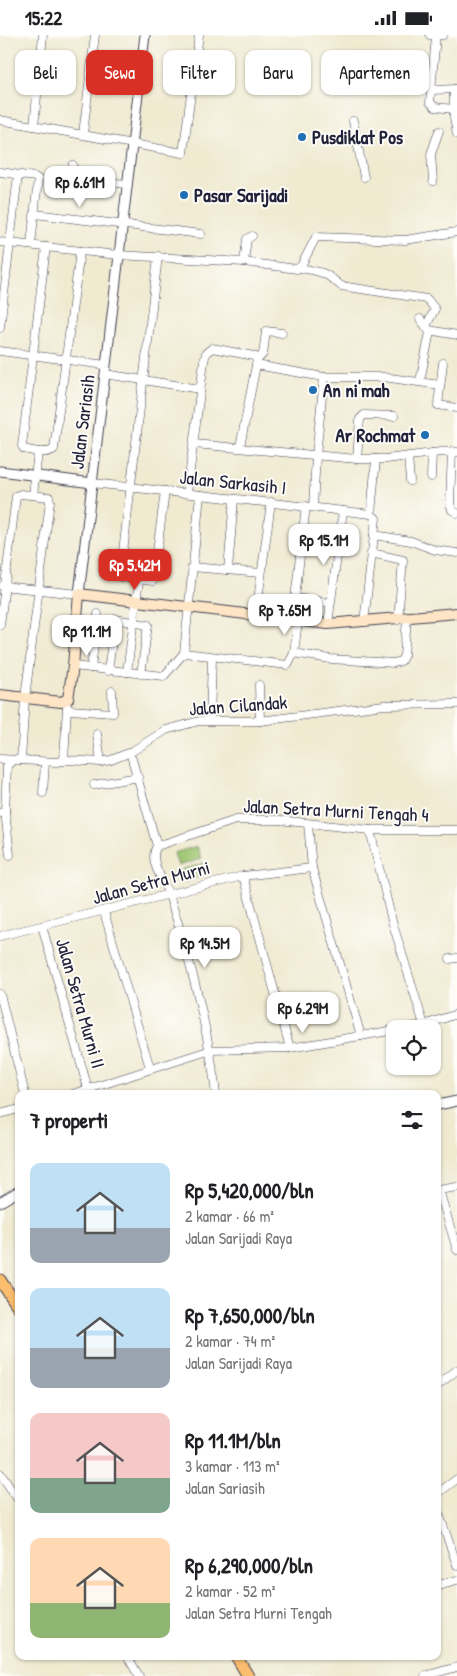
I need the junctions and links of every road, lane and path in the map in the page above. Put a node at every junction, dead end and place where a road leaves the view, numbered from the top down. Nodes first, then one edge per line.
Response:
1 (43, 35) edge
2 (95, 35) edge
3 (144, 35) edge
4 (199, 35) edge
5 (436, 35) edge
6 (456, 89) edge
7 (432, 90) junction
8 (454, 109) junction
9 (0, 113) edge
10 (4, 121) edge
11 (353, 121) dead end
12 (34, 126) junction
13 (439, 131) dead end
14 (457, 134) edge
15 (83, 135) junction
16 (132, 143) junction
17 (73, 165) dead end
18 (0, 172) edge
19 (18, 175) junction
20 (364, 177) dead end
21 (433, 181) dead end
22 (127, 184) junction
23 (35, 214) junction
24 (122, 223) junction
25 (457, 232) edge
26 (201, 233) dead end
27 (252, 235) dead end
28 (0, 242) edge
29 (10, 243) junction
30 (31, 245) junction
31 (46, 247) junction
32 (80, 251) junction
33 (118, 255) junction
34 (158, 256) junction
35 (244, 261) junction
36 (300, 268) junction
37 (2, 301) edge
38 (420, 319) dead end
39 (0, 328) edge
40 (428, 328) junction
41 (282, 333) dead end
42 (457, 335) edge
43 (0, 351) edge
44 (32, 356) junction
45 (67, 359) junction
46 (256, 362) junction
47 (444, 363) dead end
48 (105, 369) junction
49 (324, 377) junction
50 (144, 380) junction
51 (420, 381) junction
52 (440, 385) junction
53 (200, 389) junction
54 (457, 408) edge
55 (394, 416) dead end
56 (194, 444) junction
57 (240, 447) junction
58 (38, 452) junction
59 (454, 452) edge
60 (432, 453) junction
61 (316, 456) junction
62 (408, 457) junction
63 (357, 459) junction
64 (376, 459) junction
65 (0, 471) edge
66 (34, 475) junction
67 (431, 477) dead end
68 (410, 481) dead end
69 (92, 483) junction
70 (131, 487) junction
71 (165, 491) junction
72 (187, 493) junction
73 (33, 495) junction
74 (200, 495) junction
75 (234, 499) junction
76 (271, 502) junction
77 (310, 507) junction
78 (344, 511) junction
79 (371, 513) junction
80 (457, 513) edge
81 (374, 535) junction
82 (372, 553) junction
83 (457, 553) edge
84 (192, 567) junction
85 (228, 570) junction
86 (261, 573) junction
87 (139, 580) junction
88 (2, 586) edge
89 (39, 590) junction
90 (79, 594) junction
91 (136, 600) junction
92 (330, 603) junction
93 (188, 607) junction
94 (457, 613) edge
95 (98, 614) dead end
96 (256, 615) junction
97 (402, 619) junction
98 (133, 621) junction
99 (298, 621) junction
100 (364, 623) junction
101 (0, 625) edge
102 (328, 625) junction
103 (184, 653) junction
104 (294, 653) junction
105 (212, 658) junction
106 (73, 667) junction
107 (91, 668) junction
108 (108, 671) junction
109 (127, 672) junction
110 (141, 674) junction
111 (260, 685) dead end
112 (112, 691) dead end
113 (0, 695) edge
114 (25, 698) junction
115 (457, 704) edge
116 (67, 706) junction
117 (210, 720) junction
118 (260, 721) junction
119 (97, 734) dead end
120 (0, 759) edge
121 (132, 759) dead end
122 (17, 760) junction
123 (66, 761) junction
124 (45, 762) junction
125 (101, 762) junction
126 (138, 777) junction
127 (94, 785) dead end
128 (43, 793) dead end
129 (2, 812) edge
130 (308, 824) junction
131 (370, 830) junction
132 (457, 830) edge
133 (157, 846) junction
134 (10, 855) dead end
135 (312, 868) junction
136 (243, 875) junction
137 (169, 894) junction
138 (104, 912) junction
139 (42, 927) junction
140 (0, 936) edge
141 (0, 993) edge
142 (457, 1014) edge
143 (422, 1020) edge
144 (439, 1020) edge
145 (386, 1032) edge
146 (361, 1036) junction
147 (290, 1048) junction
148 (211, 1050) junction
149 (150, 1069) junction
150 (88, 1089) junction
151 (24, 1090) edge
152 (85, 1090) edge
153 (216, 1090) edge
154 (457, 1101) edge
155 (441, 1104) edge
156 (15, 1110) edge
157 (0, 1114) edge
158 (457, 1187) edge
159 (441, 1190) edge
160 (15, 1193) edge
161 (441, 1199) edge
162 (0, 1202) edge
163 (457, 1250) edge
164 (0, 1280) edge
165 (15, 1302) edge
166 (457, 1370) edge
167 (441, 1383) edge
168 (0, 1473) edge
169 (457, 1479) edge
170 (441, 1491) edge
171 (15, 1495) edge
172 (441, 1520) edge
173 (457, 1565) edge
174 (457, 1580) edge
175 (441, 1584) edge
176 (129, 1660) edge
177 (238, 1660) edge
178 (457, 1667) edge
179 (139, 1676) edge
180 (248, 1676) edge
181 (425, 1676) edge

1 - 12 street
2 - 15 street
3 - 16 street, Jalan Sariasih
4 - 16 street
5 - 7 street
6 - 7 street
6 - 8 street
7 - 8 street
8 - 14 street
9 - 10 street
10 - 12 street
11 - 20 street
12 - 15 street
13 - 21 street
15 - 16 street
16 - 22 street, Jalan Sariasih
17 - 22 street
18 - 19 street
19 - 23 street
19 - 29 street
22 - 24 street, Jalan Sariasih
23 - 24 street
23 - 30 street
24 - 26 street
24 - 33 street, Jalan Sariasih
25 - 36 street
27 - 35 street
28 - 29 street
29 - 30 street
29 - 37 street
30 - 31 street
31 - 32 street
31 - 44 street
32 - 33 street
32 - 45 street
33 - 34 street
33 - 48 street, Jalan Sariasih
34 - 35 street
34 - 50 street
35 - 36 street
36 - 40 street
37 - 39 street
38 - 40 street
40 - 42 street
40 - 51 street
41 - 46 street
43 - 44 street
44 - 45 street
44 - 58 street
45 - 48 street
45 - 58 street
46 - 49 street
46 - 53 street
46 - 57 street
47 - 52 street
48 - 50 street
48 - 69 street, Jalan Sariasih
49 - 51 street
49 - 61 street
50 - 53 street
50 - 70 street
51 - 52 street
52 - 54 street
53 - 56 street
55 - 63 street
56 - 57 street
56 - 72 street
57 - 61 street
58 - 66 street
59 - 60 street
59 - 80 street
60 - 62 street
60 - 67 street
61 - 63 street
61 - 77 street
62 - 64 street
62 - 68 street
63 - 64 street
64 - 79 street
65 - 66 street
66 - 69 street
66 - 73 street
69 - 70 street, Jalan Sarkasih I
69 - 90 street, Jalan Sariasih
70 - 71 street, Jalan Sarkasih I
70 - 87 street
71 - 72 street, Jalan Sarkasih I
71 - 87 street
72 - 74 street, Jalan Sarkasih I
73 - 88 street
73 - 89 street
74 - 75 street, Jalan Sarkasih I
74 - 84 street
75 - 76 street, Jalan Sarkasih I
75 - 85 street
76 - 77 street, Jalan Sarkasih I
76 - 86 street
77 - 78 street, Jalan Sarkasih I
77 - 92 street
78 - 79 street, Jalan Sarkasih I
78 - 92 street
79 - 81 street
81 - 82 street
81 - 83 street
82 - 97 street
82 - 100 street
84 - 85 street
84 - 93 street
85 - 86 street
86 - 96 street
87 - 91 street
88 - 89 street
88 - 101 street
89 - 90 street
89 - 114 street
90 - 91 main road
90 - 106 main road, Jalan Sariasih
91 - 93 main road
91 - 98 street
92 - 102 street
93 - 96 main road
93 - 103 street
94 - 97 main road
95 - 107 street
96 - 99 main road
97 - 100 main road
97 - 104 street
98 - 108 street
98 - 109 street
98 - 110 street
99 - 102 main road
99 - 104 street
100 - 102 main road
103 - 105 street
103 - 110 street
104 - 105 street
105 - 117 street
106 - 107 street
106 - 116 main road, Jalan Sariasih
107 - 108 street
108 - 109 street
109 - 110 street
111 - 118 street
112 - 116 street
113 - 114 main road
114 - 116 main road
114 - 122 street
115 - 118 street, Jalan Cilandak
116 - 123 street
117 - 118 street, Jalan Cilandak
117 - 125 street, Jalan Cilandak
119 - 125 street
120 - 122 street, Jalan Cilandak
121 - 126 street
122 - 124 street, Jalan Cilandak
122 - 129 street
123 - 124 street, Jalan Cilandak
123 - 125 street, Jalan Cilandak
124 - 128 street
126 - 127 street
126 - 133 street
129 - 134 street
130 - 131 street, Jalan Setra Murni Tengah 4
130 - 133 street, Jalan Setra Murni Tengah 4
130 - 135 street
131 - 132 street, Jalan Setra Murni Tengah 4
131 - 143 street
133 - 137 street
135 - 136 street, Jalan Setra Murni
135 - 146 street
136 - 137 street, Jalan Setra Murni
136 - 147 street
137 - 138 street, Jalan Setra Murni
137 - 148 street
138 - 139 street, Jalan Setra Murni
138 - 149 street
139 - 140 street, Jalan Setra Murni
139 - 150 street, Jalan Setra Murni II
141 - 151 street
142 - 144 street
145 - 146 street
146 - 147 street
147 - 148 street
148 - 149 street
148 - 153 street
149 - 150 street
150 - 152 street
154 - 155 street
156 - 157 street
158 - 159 street
160 - 162 street
161 - 163 street
164 - 165 main road
166 - 167 street
168 - 171 street
169 - 170 street
172 - 173 street
174 - 175 street
176 - 179 street
177 - 180 main road
178 - 181 street

